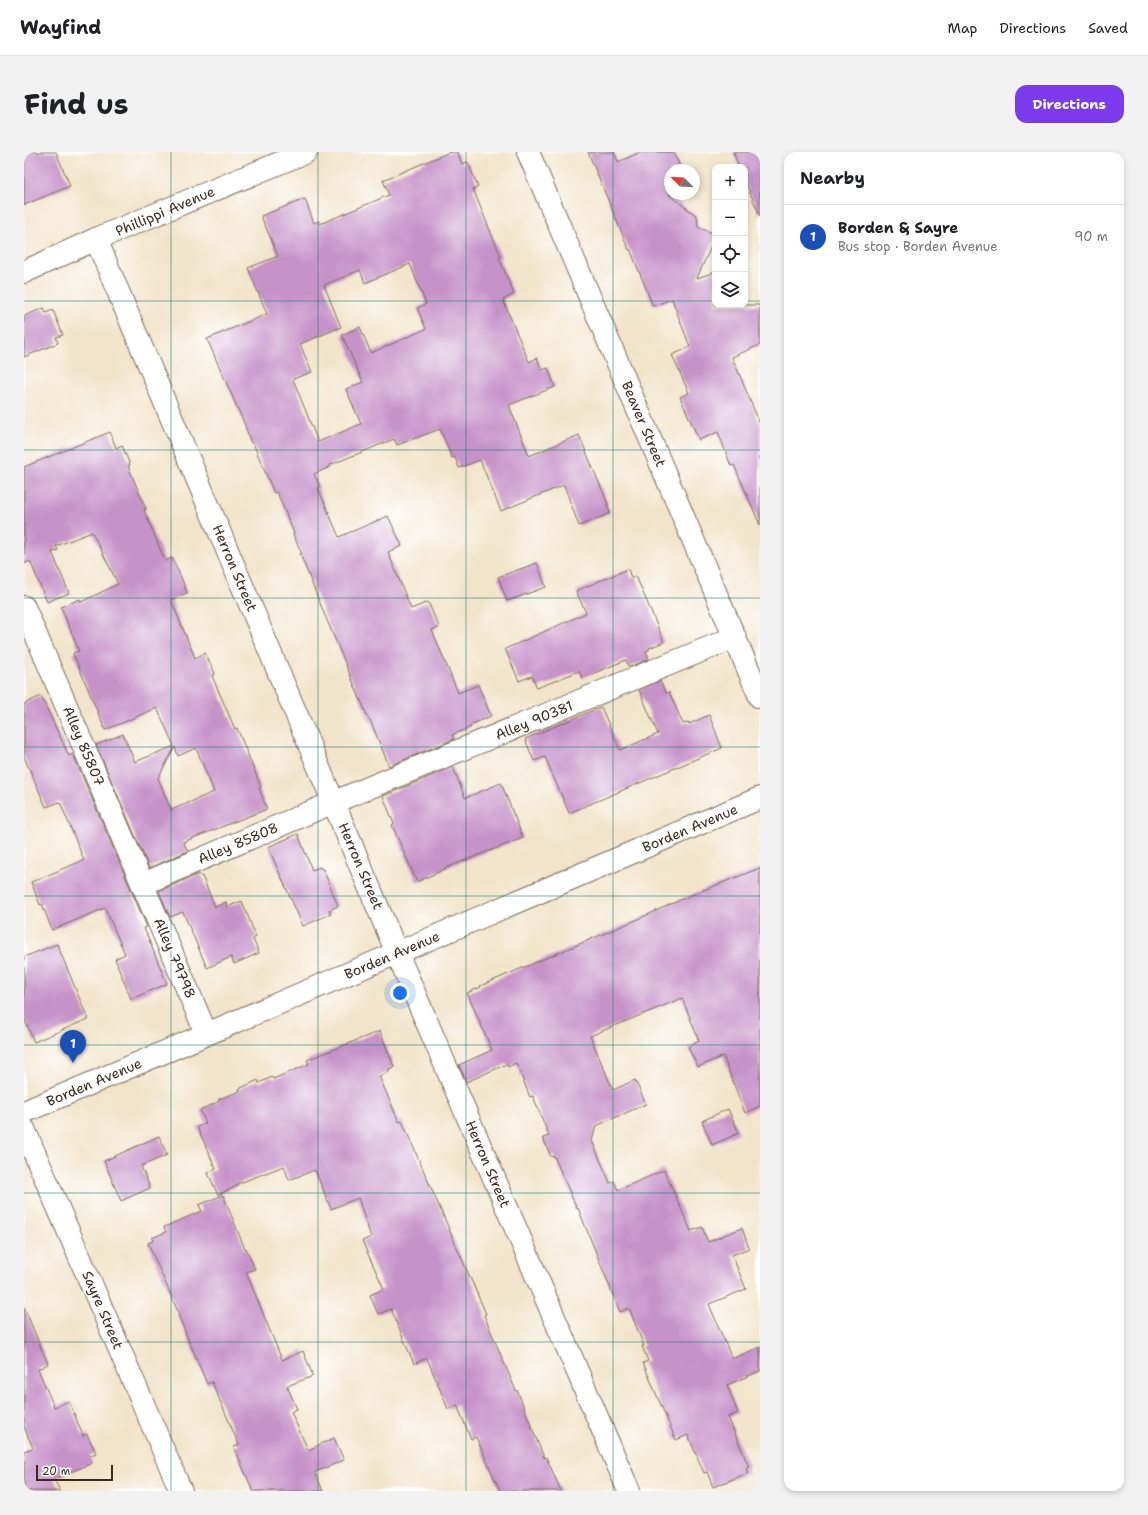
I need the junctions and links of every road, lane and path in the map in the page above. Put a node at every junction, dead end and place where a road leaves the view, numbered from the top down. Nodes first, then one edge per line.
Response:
1 (306, 152) edge
2 (528, 152) edge
3 (96, 239) junction
4 (24, 272) edge
5 (24, 607) edge
6 (735, 637) junction
7 (760, 697) edge
8 (760, 798) edge
9 (334, 802) junction
10 (143, 884) junction
11 (397, 953) junction
12 (206, 1033) junction
13 (24, 1112) edge
14 (24, 1129) edge
15 (181, 1491) edge
16 (629, 1491) edge

1 - 3 street, Phillippi Avenue
2 - 6 street, Beaver Street
3 - 4 street, Phillippi Avenue
3 - 9 street, Herron Street
5 - 10 street, Alley 85807
6 - 7 street, Beaver Street
6 - 9 street, Alley 90381
8 - 11 street, Borden Avenue
9 - 10 street, Alley 85808
9 - 11 street, Herron Street
10 - 12 street, Alley 79798
11 - 12 street, Borden Avenue
11 - 16 street, Herron Street
12 - 13 street, Borden Avenue
14 - 15 street, Sayre Street

